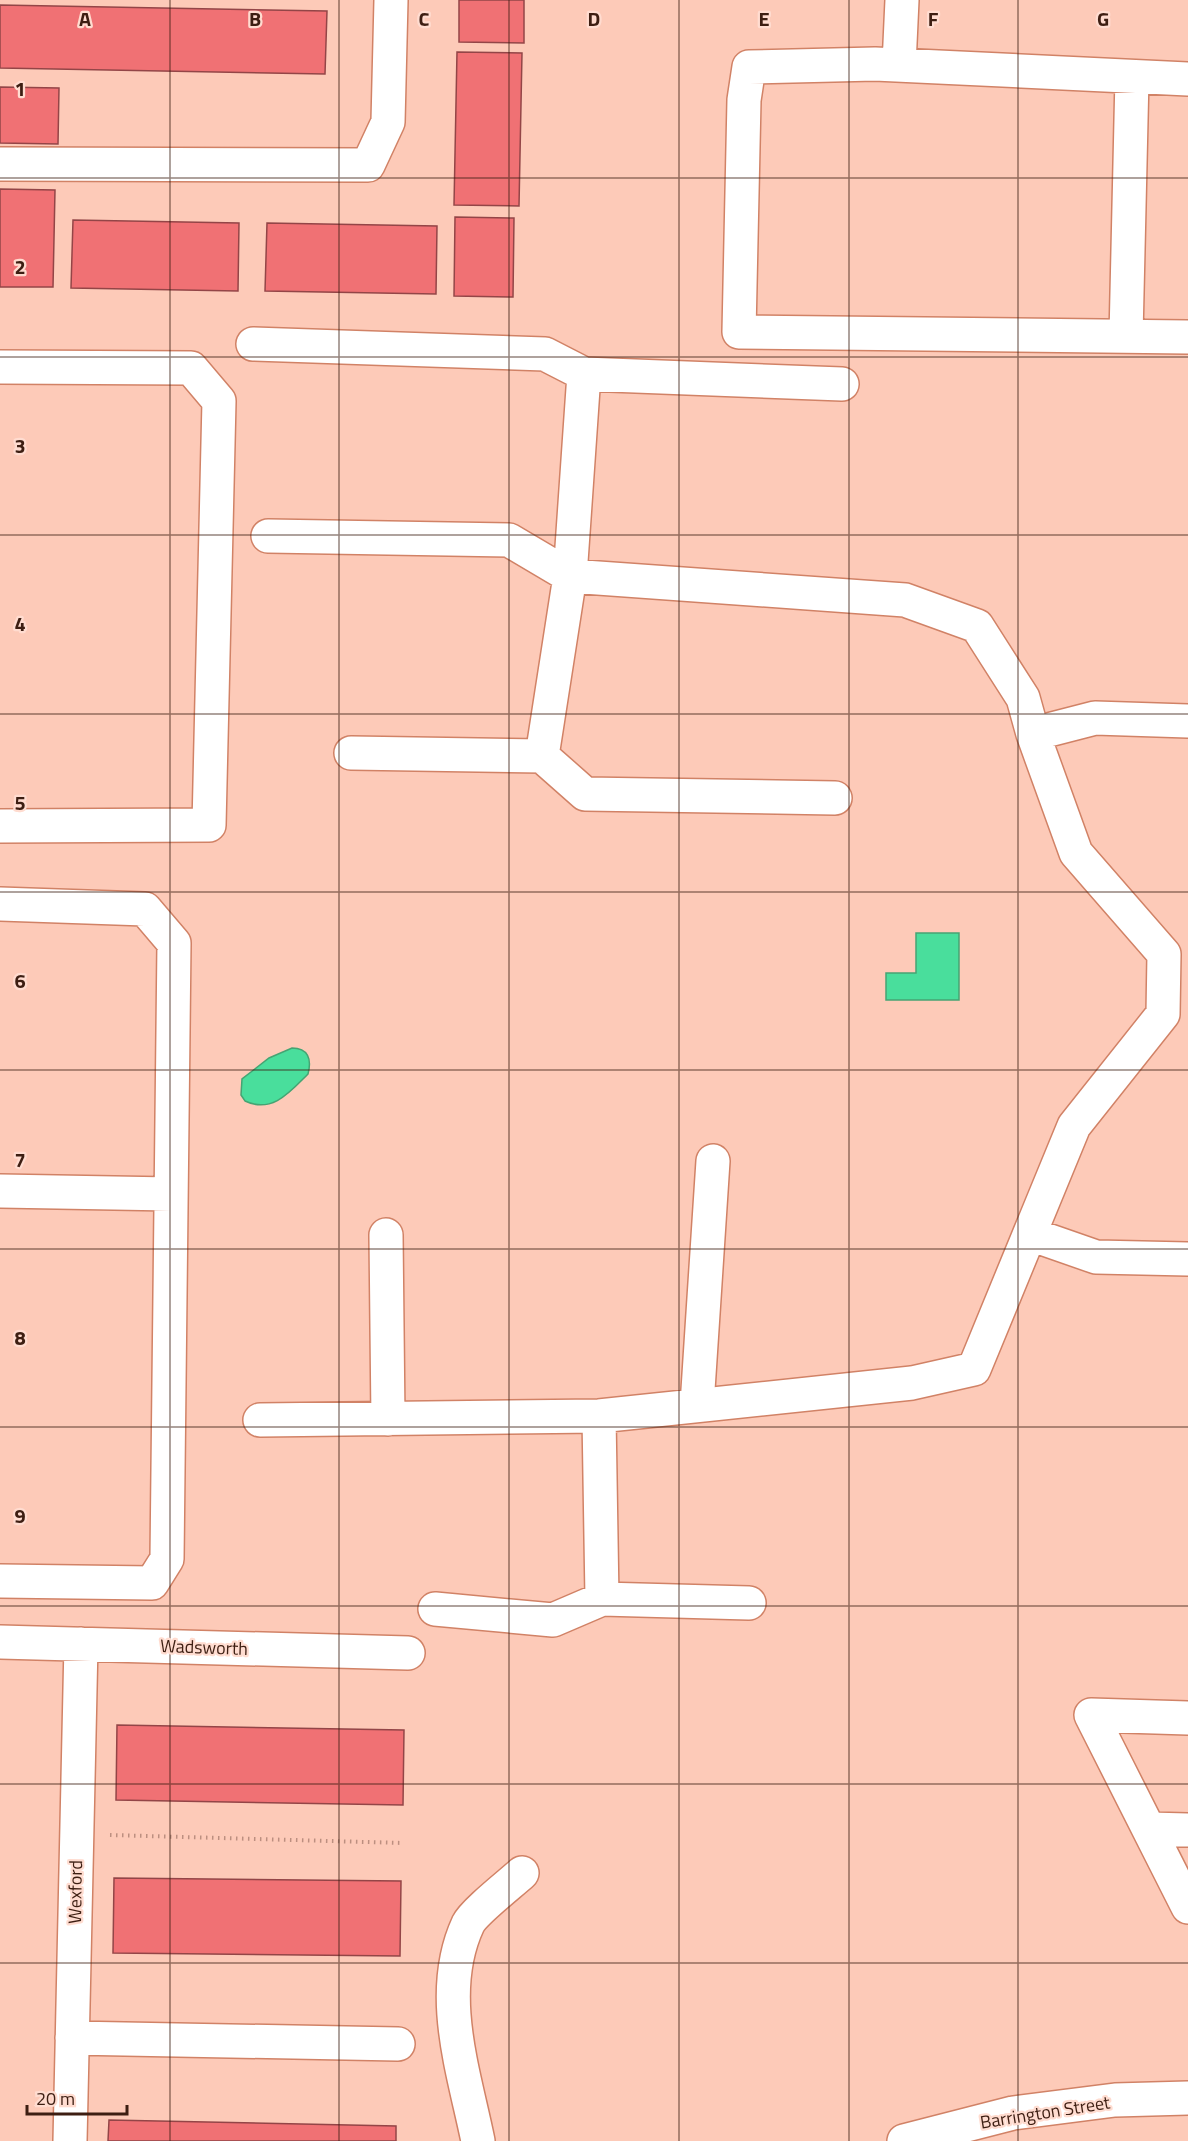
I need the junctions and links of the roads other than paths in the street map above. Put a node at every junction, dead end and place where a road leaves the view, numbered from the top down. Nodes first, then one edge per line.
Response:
1 (391, 0) edge
2 (902, 0) edge
3 (899, 65) junction
4 (1132, 77) junction
5 (1188, 79) edge
6 (1, 164) edge
7 (1126, 336) junction
8 (1188, 337) edge
9 (253, 344) dead end
10 (0, 367) edge
11 (584, 374) junction
12 (842, 384) dead end
13 (268, 536) dead end
14 (570, 576) junction
15 (1188, 721) edge
16 (1033, 734) junction
17 (351, 753) dead end
18 (542, 756) junction
19 (835, 798) dead end
20 (0, 826) edge
21 (0, 904) edge
22 (1176, 954) edge
23 (1176, 1014) edge
24 (713, 1161) dead end
25 (0, 1191) edge
26 (171, 1194) junction
27 (1030, 1234) junction
28 (386, 1235) dead end
29 (1188, 1259) edge
30 (697, 1406) junction
31 (598, 1416) junction
32 (388, 1419) junction
33 (260, 1420) dead end
34 (0, 1581) edge
35 (602, 1599) junction
36 (749, 1603) dead end
37 (435, 1609) dead end
38 (0, 1642) edge
39 (81, 1644) junction
40 (408, 1653) dead end
41 (1188, 1718) edge
42 (1149, 1829) junction
43 (1188, 1830) edge
44 (522, 1873) dead end
45 (1188, 1907) edge
46 (72, 2038) junction
47 (398, 2044) dead end
48 (1188, 2098) edge
49 (957, 2134) edge
50 (70, 2141) edge
51 (478, 2141) edge
52 (904, 2141) edge

1 - 6 street
2 - 3 street
3 - 4 street
3 - 7 street
4 - 5 street
4 - 7 street
7 - 8 street
9 - 11 street
10 - 20 street
11 - 12 street
11 - 14 street
13 - 14 street
14 - 16 street
14 - 18 street
15 - 16 street
16 - 22 street
17 - 18 street
18 - 19 street
21 - 26 street
22 - 23 street
23 - 27 street
24 - 30 street
25 - 26 street
26 - 34 street
27 - 29 street
27 - 30 street
28 - 32 street
30 - 31 street
31 - 32 street
31 - 35 street
32 - 33 street
35 - 36 street
35 - 37 street
38 - 39 street, Wadsworth
39 - 40 street, Wadsworth
39 - 46 street, Wexford
41 - 42 street
42 - 43 street
42 - 45 street
44 - 51 street
46 - 47 street
46 - 50 street, Wexford
48 - 49 street, Barrington Street
49 - 52 street, Barrington Street

